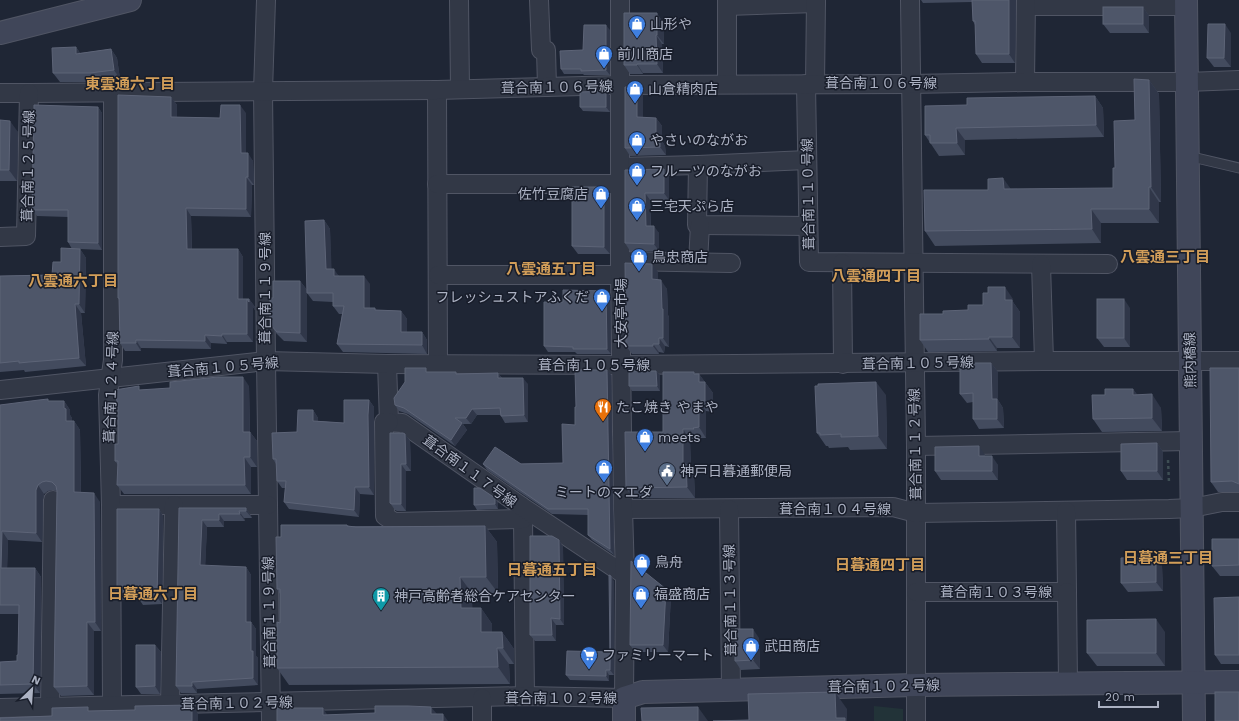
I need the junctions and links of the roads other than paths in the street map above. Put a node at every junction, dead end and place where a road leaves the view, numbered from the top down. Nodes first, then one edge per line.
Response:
1 (130, 0) edge
2 (266, 0) edge
3 (459, 0) edge
4 (539, 0) edge
5 (620, 0) edge
6 (910, 0) edge
7 (816, 2) edge
8 (727, 3) edge
9 (1026, 3) edge
10 (1186, 3) edge
11 (0, 33) edge
12 (1239, 80) edge
13 (1026, 82) junction
14 (1187, 82) junction
15 (727, 84) junction
16 (810, 84) junction
17 (910, 84) junction
18 (620, 85) junction
19 (547, 87) junction
20 (460, 89) junction
21 (437, 90) junction
22 (264, 91) junction
23 (0, 92) edge
24 (113, 92) junction
25 (29, 93) junction
26 (1188, 156) junction
27 (807, 160) junction
28 (698, 165) junction
29 (1239, 168) edge
30 (620, 175) junction
31 (437, 184) junction
32 (700, 225) junction
33 (808, 226) junction
34 (0, 237) edge
35 (698, 262) junction
36 (731, 263) dead end
37 (842, 263) junction
38 (912, 263) junction
39 (1041, 264) junction
40 (1108, 264) dead end
41 (621, 268) junction
42 (438, 275) junction
43 (266, 361) junction
44 (1044, 361) junction
45 (1190, 361) junction
46 (1239, 361) edge
47 (914, 363) junction
48 (387, 364) junction
49 (438, 364) junction
50 (843, 364) junction
51 (621, 365) junction
52 (111, 379) junction
53 (0, 390) edge
54 (389, 422) junction
55 (1190, 442) junction
56 (916, 446) junction
57 (53, 500) dead end
58 (1239, 502) edge
59 (111, 505) junction
60 (174, 505) junction
61 (268, 505) junction
62 (1192, 508) junction
63 (623, 509) junction
64 (729, 509) junction
65 (1066, 511) junction
66 (522, 512) junction
67 (916, 513) junction
68 (625, 575) junction
69 (916, 592) junction
70 (1067, 592) junction
71 (1239, 682) edge
72 (1193, 683) junction
73 (1068, 684) junction
74 (916, 685) junction
75 (731, 690) junction
76 (525, 696) junction
77 (482, 698) junction
78 (624, 698) junction
79 (270, 702) junction
80 (170, 704) junction
81 (112, 705) junction
82 (50, 706) junction
83 (0, 708) edge
84 (271, 721) edge
85 (482, 721) edge
86 (624, 721) edge
87 (916, 721) edge
88 (1194, 721) edge

1 - 11 street
2 - 22 street, 葺合南１１９号線
3 - 20 street
4 - 19 street
5 - 18 street, 大安亭市場
6 - 17 street, 葺合南１１２号線
7 - 8 street
7 - 16 street, 葺合南１１０号線
8 - 15 street
9 - 10 street
9 - 13 street
10 - 14 street, 熊内橋線
12 - 14 street, 葺合南１０６号線
13 - 14 street, 葺合南１０６号線
13 - 17 street, 葺合南１０６号線
14 - 26 street, 熊内橋線
15 - 16 street, 葺合南１０６号線
15 - 18 street, 葺合南１０６号線
16 - 17 street, 葺合南１０６号線
16 - 27 street, 葺合南１１０号線
17 - 38 street, 葺合南１１２号線
18 - 19 street, 葺合南１０６号線
18 - 30 street, 大安亭市場
19 - 20 street, 葺合南１０６号線
20 - 21 street, 葺合南１０６号線
21 - 22 street, 葺合南１０６号線
21 - 31 street
22 - 24 street, 葺合南１０６号線
22 - 43 street, 葺合南１１９号線
23 - 25 street, 葺合南１０６号線
24 - 25 street, 葺合南１０６号線
24 - 52 street, 葺合南１２４号線
25 - 34 street, 葺合南１２５号線
26 - 29 lane
26 - 45 street, 熊内橋線
27 - 28 street
27 - 33 street, 葺合南１１０号線
28 - 30 street
28 - 32 street
30 - 31 street
30 - 41 street, 大安亭市場
31 - 42 street
32 - 33 street
32 - 35 street
33 - 37 street, 葺合南１１０号線
35 - 36 street
35 - 41 street
37 - 38 street, 葺合南１１０号線
37 - 50 street
38 - 39 street, 葺合南１１０号線
38 - 47 street, 葺合南１１２号線
39 - 40 street, 葺合南１１０号線
39 - 44 street
41 - 42 street
41 - 51 street, 大安亭市場
42 - 49 street
43 - 48 street, 葺合南１０５号線
43 - 52 street, 葺合南１０５号線
43 - 61 street, 葺合南１１９号線
44 - 45 street, 葺合南１０５号線
44 - 47 street, 葺合南１０５号線
45 - 46 street, 葺合南１０５号線
45 - 55 street, 熊内橋線
47 - 50 street, 葺合南１０５号線
47 - 56 street, 葺合南１１２号線
48 - 49 street, 葺合南１０５号線
48 - 54 street
49 - 51 street, 葺合南１０５号線
50 - 51 street, 葺合南１０５号線
51 - 63 street, 大安亭市場
52 - 53 street, 葺合南１０５号線
52 - 59 street, 葺合南１２４号線
54 - 66 street, 葺合南１１７号線
54 - 66 street
55 - 56 street
55 - 62 street, 熊内橋線
56 - 67 street, 葺合南１１２号線
57 - 82 street
58 - 62 street, 葺合南１０４号線
59 - 60 street
59 - 81 street, 葺合南１２４号線
60 - 61 street
60 - 80 street
61 - 79 street, 葺合南１１９号線
62 - 65 street, 葺合南１０４号線
62 - 72 street, 熊内橋線
63 - 64 street, 葺合南１０４号線
63 - 68 street, 大安亭市場
64 - 67 street, 葺合南１０４号線
64 - 75 street, 葺合南１１３号線
65 - 67 street, 葺合南１０４号線
65 - 70 street, 葺合南１０３号線
66 - 68 street
66 - 76 street, 葺合南１１７号線
67 - 69 street, 葺合南１１２号線
68 - 78 street, 大安亭市場
69 - 70 street, 葺合南１０３号線
69 - 74 street, 葺合南１１２号線
70 - 73 street
71 - 72 street, 葺合南１０２号線
72 - 73 street, 葺合南１０２号線
72 - 88 street, 熊内橋線
73 - 74 street, 葺合南１０２号線
74 - 75 street, 葺合南１０２号線
74 - 87 street, 葺合南１１２号線
75 - 78 street, 葺合南１０２号線
76 - 77 street, 葺合南１０２号線
76 - 78 street, 葺合南１０２号線
77 - 79 street, 葺合南１０２号線
77 - 85 street
78 - 86 street
79 - 80 street, 葺合南１０２号線
79 - 84 street, 葺合南１１９号線
80 - 81 street, 葺合南１０２号線
81 - 82 street, 葺合南１０２号線
82 - 83 street, 葺合南１０２号線

